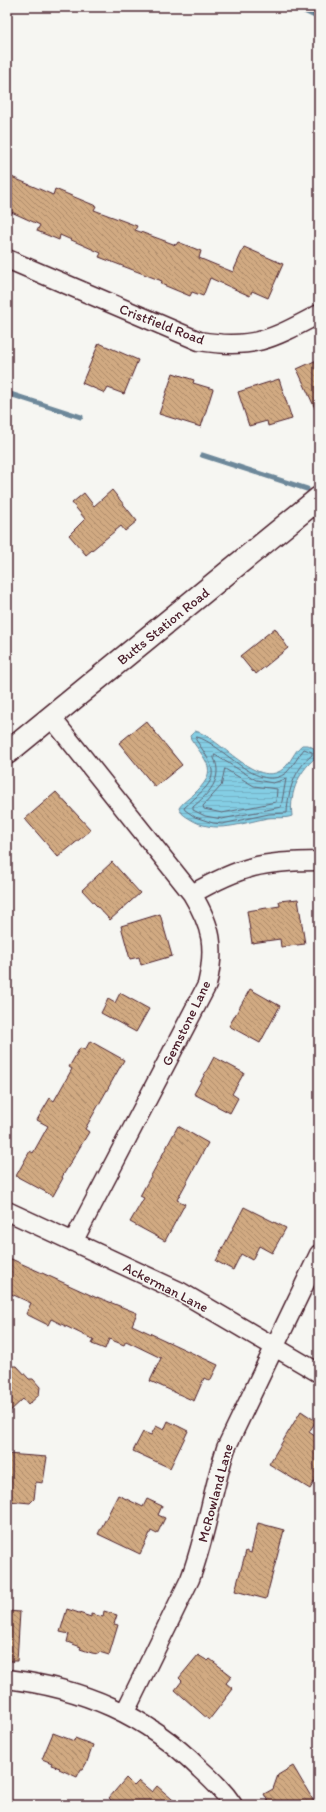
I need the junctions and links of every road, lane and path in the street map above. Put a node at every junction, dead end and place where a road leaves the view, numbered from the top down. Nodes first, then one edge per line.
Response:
1 (7, 258) edge
2 (319, 314) edge
3 (319, 498) edge
4 (51, 718) junction
5 (7, 753) edge
6 (319, 861) edge
7 (192, 894) junction
8 (7, 1211) edge
9 (73, 1242) junction
10 (319, 1254) edge
11 (275, 1346) junction
12 (319, 1373) edge
13 (7, 1679) edge
14 (125, 1712) junction
15 (233, 1805) edge

1 - 2 street, Cristfield Road
3 - 4 main road, Butts Station Road
4 - 5 main road, Butts Station Road
4 - 7 street, Gemstone Lane
6 - 7 street
7 - 9 street, Gemstone Lane
8 - 9 street, Ackerman Lane
9 - 11 street, Ackerman Lane
10 - 11 street, McRowland Lane
11 - 12 street, Ackerman Lane
11 - 14 street, McRowland Lane
13 - 14 street
14 - 15 street

